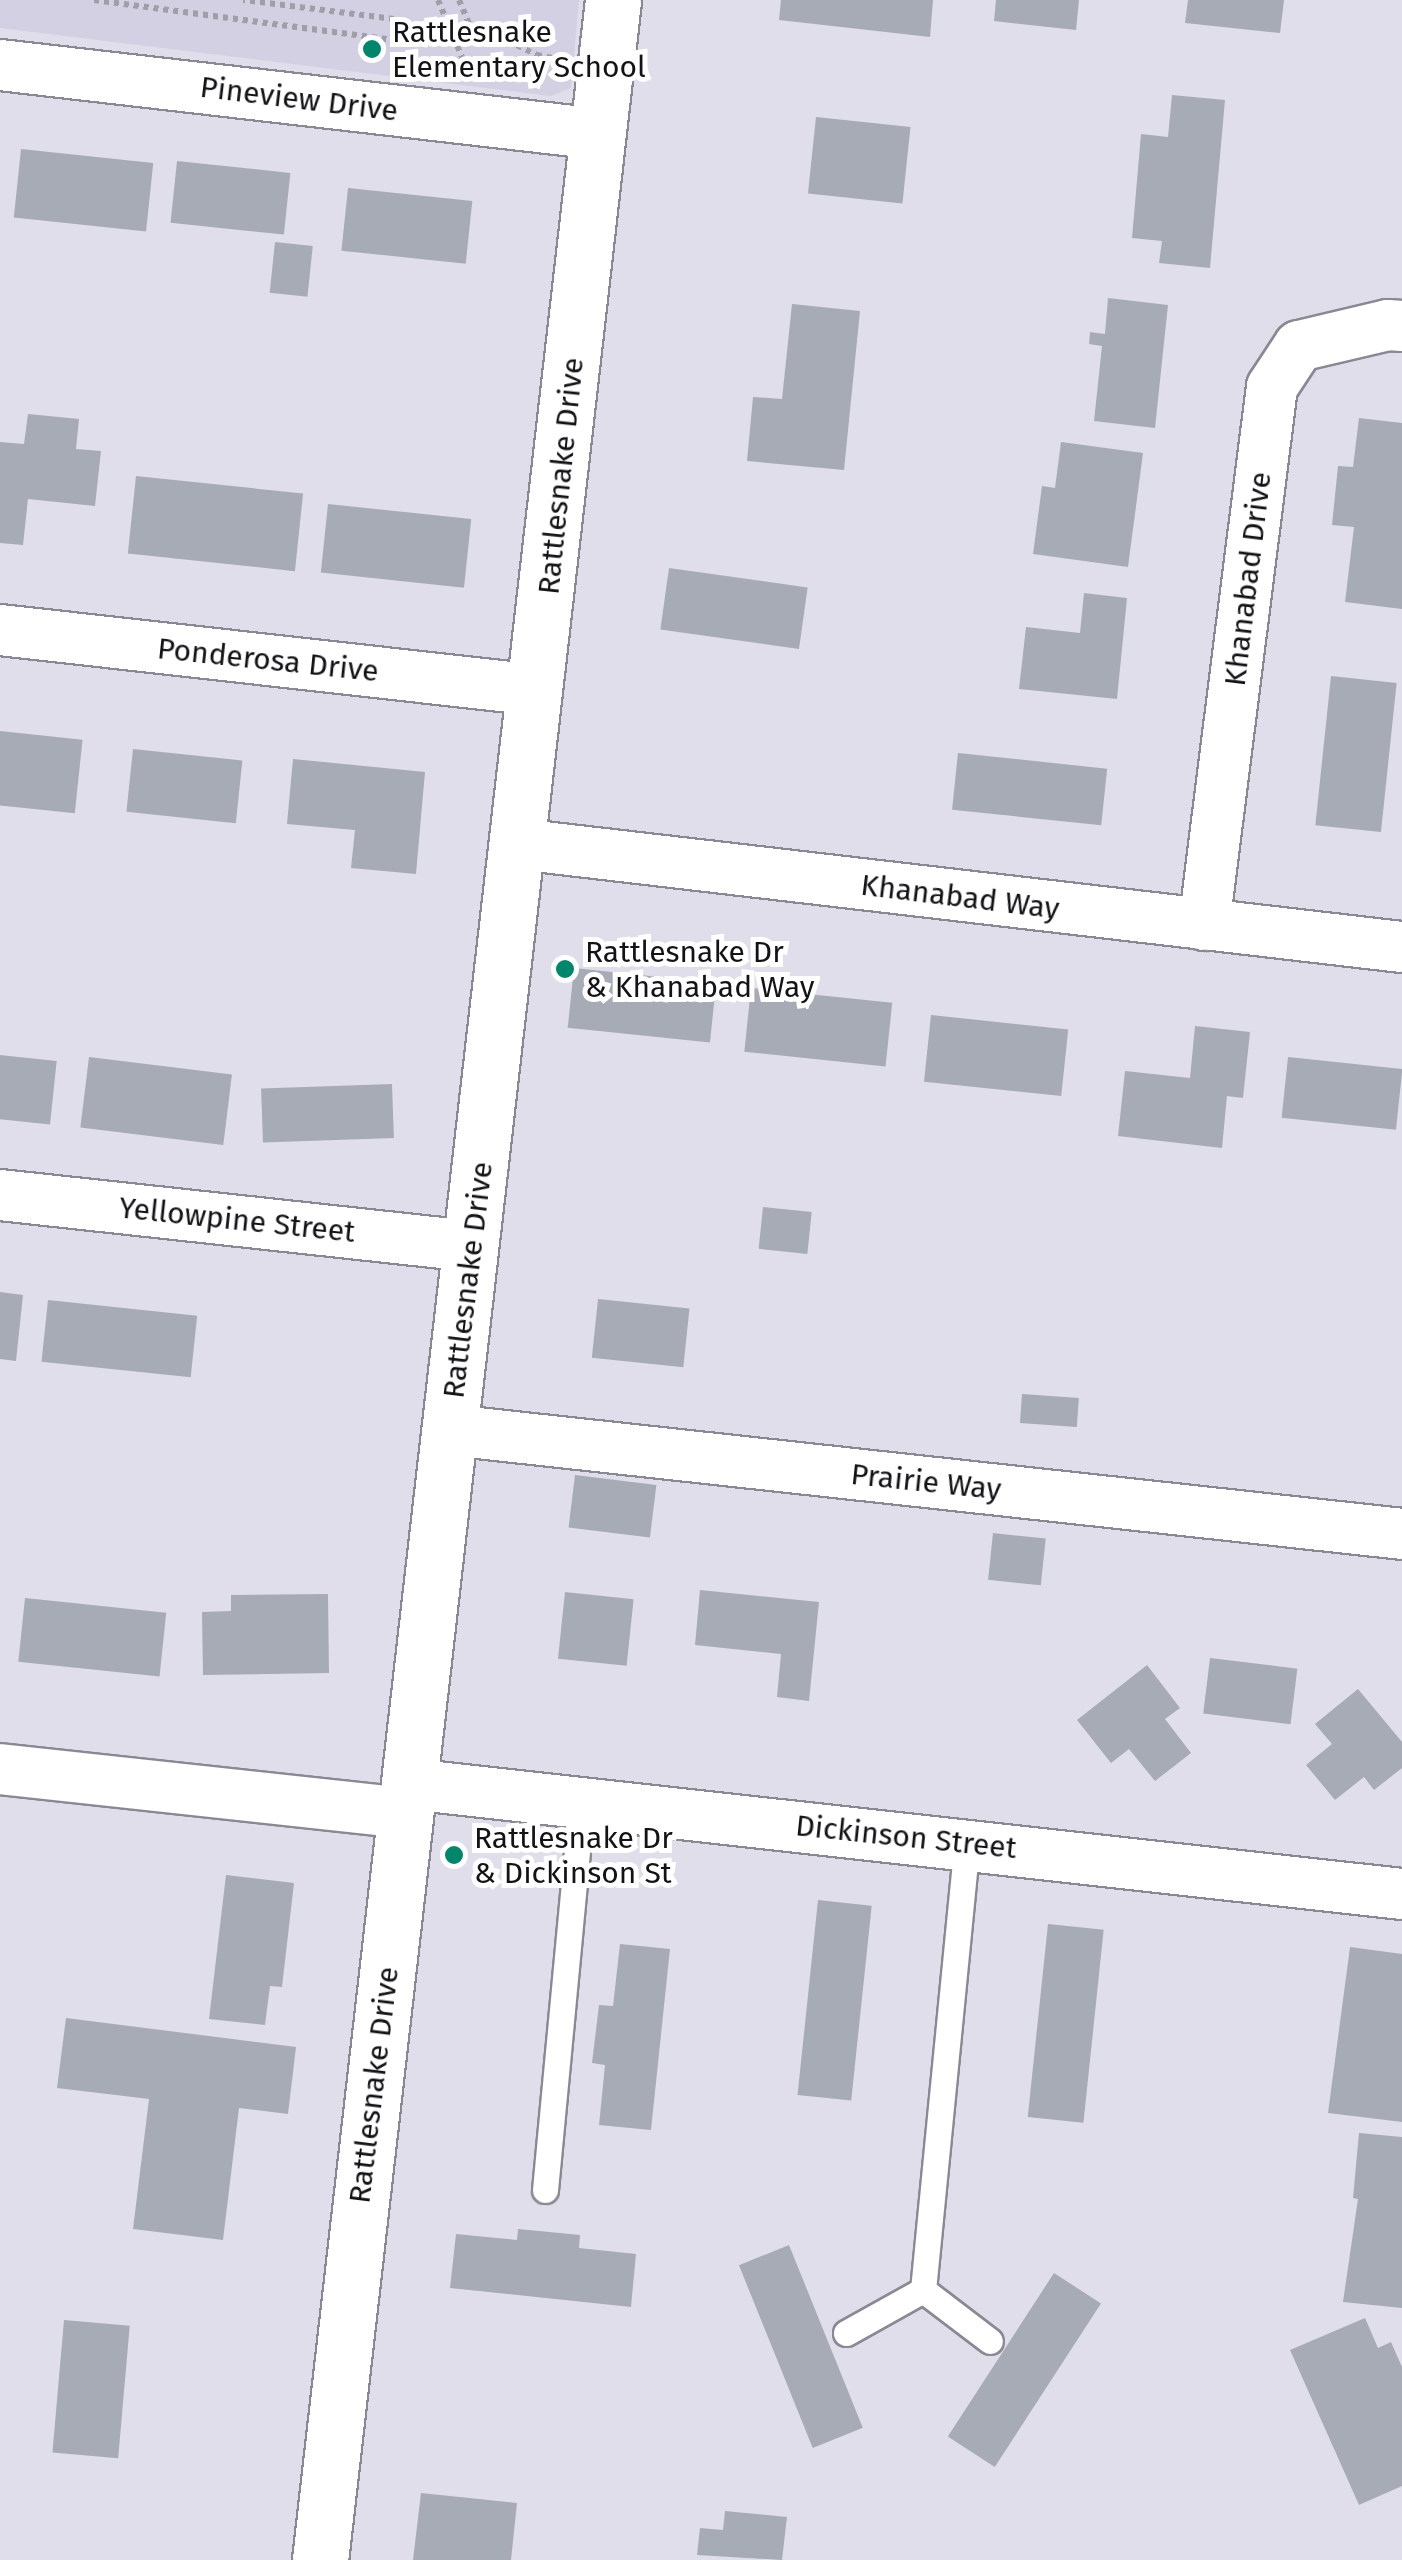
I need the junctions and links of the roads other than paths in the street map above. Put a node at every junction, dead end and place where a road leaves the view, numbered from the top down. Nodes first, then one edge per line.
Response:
1 (613, 0) edge
2 (0, 65) edge
3 (599, 134) junction
4 (1402, 326) edge
5 (0, 630) edge
6 (537, 690) junction
7 (518, 844) junction
8 (1204, 926) junction
9 (1402, 948) edge
10 (0, 1194) edge
11 (473, 1246) junction
12 (450, 1430) junction
13 (1402, 1534) edge
14 (0, 1769) edge
15 (409, 1799) junction
16 (582, 1802) junction
17 (968, 1844) junction
18 (1402, 1894) edge
19 (545, 2190) dead end
20 (923, 2290) junction
21 (846, 2333) dead end
22 (990, 2341) dead end
23 (320, 2560) edge

1 - 3 street, Rattlesnake Drive
2 - 3 street, Pineview Drive
3 - 6 street, Rattlesnake Drive
4 - 8 street, Khanabad Drive
5 - 6 street, Ponderosa Drive
6 - 7 street, Rattlesnake Drive
7 - 8 street, Khanabad Way
7 - 11 street, Rattlesnake Drive
8 - 9 street, Khanabad Way
10 - 11 street, Yellowpine Street
11 - 12 street, Rattlesnake Drive
12 - 13 street, Prairie Way
12 - 15 street, Rattlesnake Drive
14 - 15 street, Dickinson Street
15 - 16 street, Dickinson Street
15 - 23 street, Rattlesnake Drive
16 - 17 street, Dickinson Street
16 - 19 lane
17 - 18 street, Dickinson Street
17 - 20 lane
20 - 21 lane
20 - 22 lane

